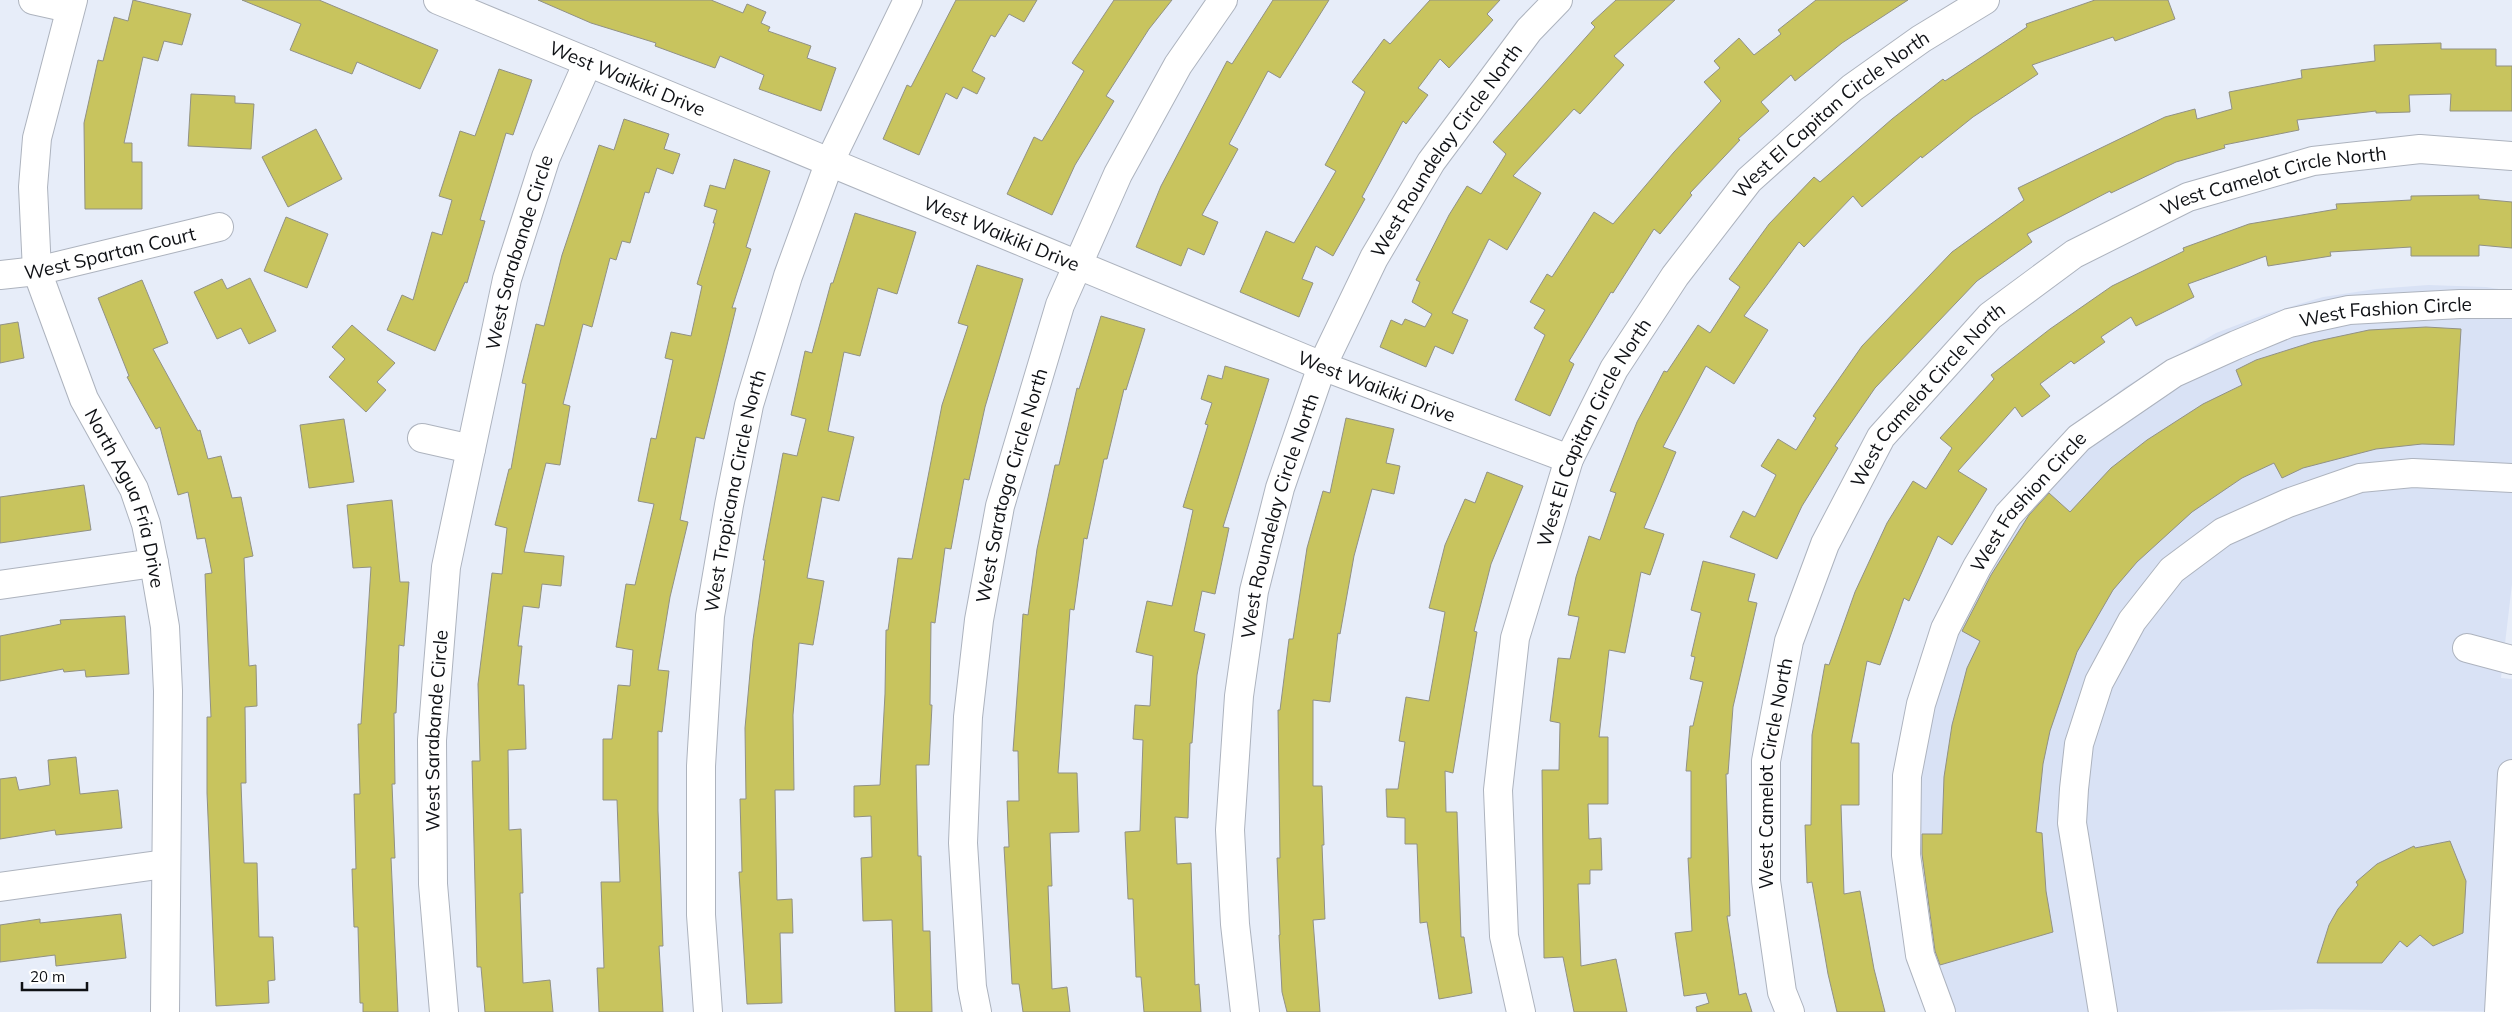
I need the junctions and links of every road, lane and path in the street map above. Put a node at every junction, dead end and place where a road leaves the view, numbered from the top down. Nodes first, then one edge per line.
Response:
1 (33, 0) edge
2 (438, 0) edge
3 (908, 0) edge
4 (1223, 0) edge
5 (1558, 0) edge
6 (1985, 0) edge
7 (71, 4) edge
8 (588, 62) junction
9 (2512, 156) edge
10 (830, 161) junction
11 (219, 227) dead end
12 (1077, 266) junction
13 (37, 271) junction
14 (0, 276) edge
15 (2512, 304) edge
16 (1322, 366) junction
17 (422, 438) dead end
18 (471, 449) junction
19 (1569, 459) junction
20 (2512, 478) edge
21 (154, 563) junction
22 (0, 585) edge
23 (2467, 648) dead end
24 (2512, 660) edge
25 (2512, 774) edge
26 (165, 864) junction
27 (0, 887) edge
28 (165, 1012) edge
29 (444, 1012) edge
30 (708, 1012) edge
31 (977, 1012) edge
32 (1245, 1012) edge
33 (1521, 1012) edge
34 (1790, 1012) edge
35 (1941, 1012) edge
36 (2103, 1012) edge
37 (2499, 1012) edge

1 - 7 street
2 - 8 street, West Waikiki Drive
3 - 10 street, West Tropicana Circle North
4 - 12 street, West Saratoga Circle North
5 - 16 street, West Roundelay Circle North
6 - 19 street, West El Capitan Circle North
7 - 13 street, North Agua Fria Drive
8 - 10 street, West Waikiki Drive
8 - 18 street, West Sarabande Circle
9 - 34 street, West Camelot Circle North
10 - 12 street, West Waikiki Drive
10 - 30 street, West Tropicana Circle North
11 - 13 street, West Spartan Court
12 - 16 street, West Waikiki Drive
12 - 31 street, West Saratoga Circle North
13 - 14 street, West Spartan Court
13 - 21 street, North Agua Fria Drive
15 - 35 street, West Fashion Circle
16 - 19 street, West Waikiki Drive
16 - 32 street, West Roundelay Circle North
17 - 18 street
18 - 29 street, West Sarabande Circle
19 - 33 street, West El Capitan Circle North
20 - 36 street
21 - 22 street
21 - 26 street, North Agua Fria Drive
23 - 24 street
25 - 37 street
26 - 27 street
26 - 28 street, North Agua Fria Drive

